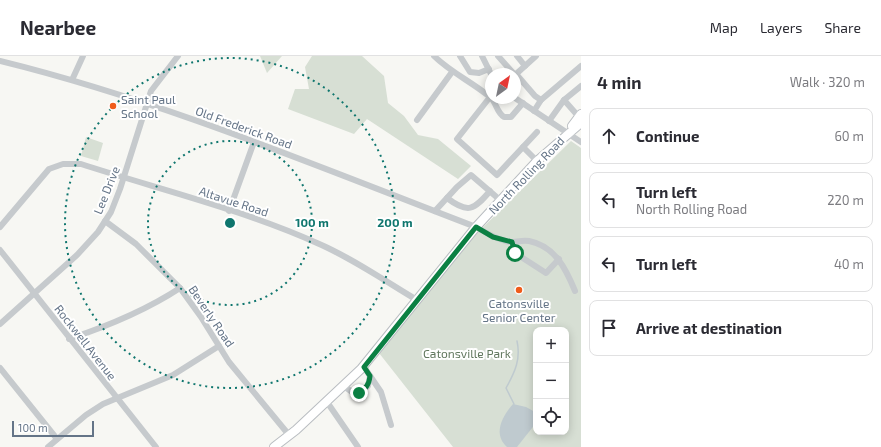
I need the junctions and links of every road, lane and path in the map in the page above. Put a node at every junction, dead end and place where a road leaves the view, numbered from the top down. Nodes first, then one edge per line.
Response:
1 (83, 56) edge
2 (178, 56) edge
3 (434, 56) edge
4 (460, 56) edge
5 (482, 56) edge
6 (498, 56) edge
7 (516, 56) edge
8 (536, 56) edge
9 (0, 60) edge
10 (525, 66) junction
11 (581, 66) edge
12 (488, 68) edge
13 (509, 68) edge
14 (521, 69) edge
15 (452, 72) junction
16 (485, 73) edge
17 (72, 80) junction
18 (521, 81) edge
19 (581, 86) edge
20 (485, 94) edge
21 (541, 100) junction
22 (564, 100) junction
23 (485, 103) edge
24 (523, 103) joint
25 (494, 104) edge
26 (147, 105) junction
27 (534, 111) junction
28 (580, 118) edge
29 (417, 120) dead end
30 (549, 121) junction
31 (537, 132) dead end
32 (567, 133) junction
33 (254, 142) junction
34 (581, 142) edge
35 (523, 147) junction
36 (537, 161) junction
37 (124, 178) junction
38 (490, 191) junction
39 (447, 198) junction
40 (500, 200) junction
41 (229, 211) junction
42 (435, 211) junction
43 (105, 221) junction
44 (0, 227) edge
45 (476, 227) junction
46 (512, 242) junction
47 (0, 250) edge
48 (558, 259) junction
49 (180, 288) junction
50 (575, 291) dead end
51 (34, 294) junction
52 (417, 300) junction
53 (0, 324) edge
54 (69, 339) junction
55 (218, 346) junction
56 (364, 367) junction
57 (0, 368) edge
58 (370, 376) junction
59 (344, 386) junction
60 (116, 398) junction
61 (327, 402) junction
62 (391, 425) dead end
63 (289, 435) junction
64 (57, 439) junction
65 (48, 447) edge
66 (156, 447) edge
67 (274, 447) edge
68 (358, 447) edge

1 - 17 street
2 - 26 street, Lee Drive
3 - 15 street
4 - 16 street
5 - 12 street
6 - 13 street
7 - 10 street
8 - 10 street
9 - 17 street, Old Frederick Road
10 - 14 street
11 - 21 street
15 - 20 street
15 - 29 street
17 - 26 street, Old Frederick Road
18 - 21 street
19 - 22 street
21 - 27 street
22 - 28 street
22 - 30 street
23 - 35 street
24 - 25 street
24 - 27 street
26 - 33 street, Old Frederick Road
26 - 37 street, Lee Drive
27 - 30 street
28 - 32 main road, North Rolling Road
30 - 32 street
31 - 35 street
32 - 34 street
32 - 36 main road, North Rolling Road
33 - 41 street
33 - 42 street, Old Frederick Road
35 - 36 street
36 - 40 main road, North Rolling Road
37 - 41 street, Altavue Road
37 - 43 street, Lee Drive
37 - 44 street, Altavue Road
38 - 39 street
38 - 39 street
38 - 40 street
39 - 42 street
40 - 45 main road, North Rolling Road
41 - 52 street, Altavue Road
42 - 45 street, Old Frederick Road
43 - 49 street, Beverly Road
43 - 51 street, Lee Drive
45 - 46 street, Old Frederick Road
45 - 52 main road, North Rolling Road
46 - 48 street, Old Frederick Road
46 - 48 street
47 - 51 street, Rockwell Avenue
48 - 50 street, Old Frederick Road
49 - 54 street
49 - 55 street, Beverly Road
51 - 53 street, Lee Drive
51 - 54 street, Rockwell Avenue
52 - 56 main road, North Rolling Road
54 - 60 street, Rockwell Avenue
55 - 60 street
55 - 63 street, Beverly Road
56 - 58 street
56 - 59 main road, North Rolling Road
57 - 64 street
58 - 59 street
58 - 62 street
59 - 61 main road, North Rolling Road
60 - 64 street
60 - 66 street, Rockwell Avenue
61 - 63 main road, North Rolling Road
61 - 68 street
63 - 67 main road, North Rolling Road
64 - 65 street

